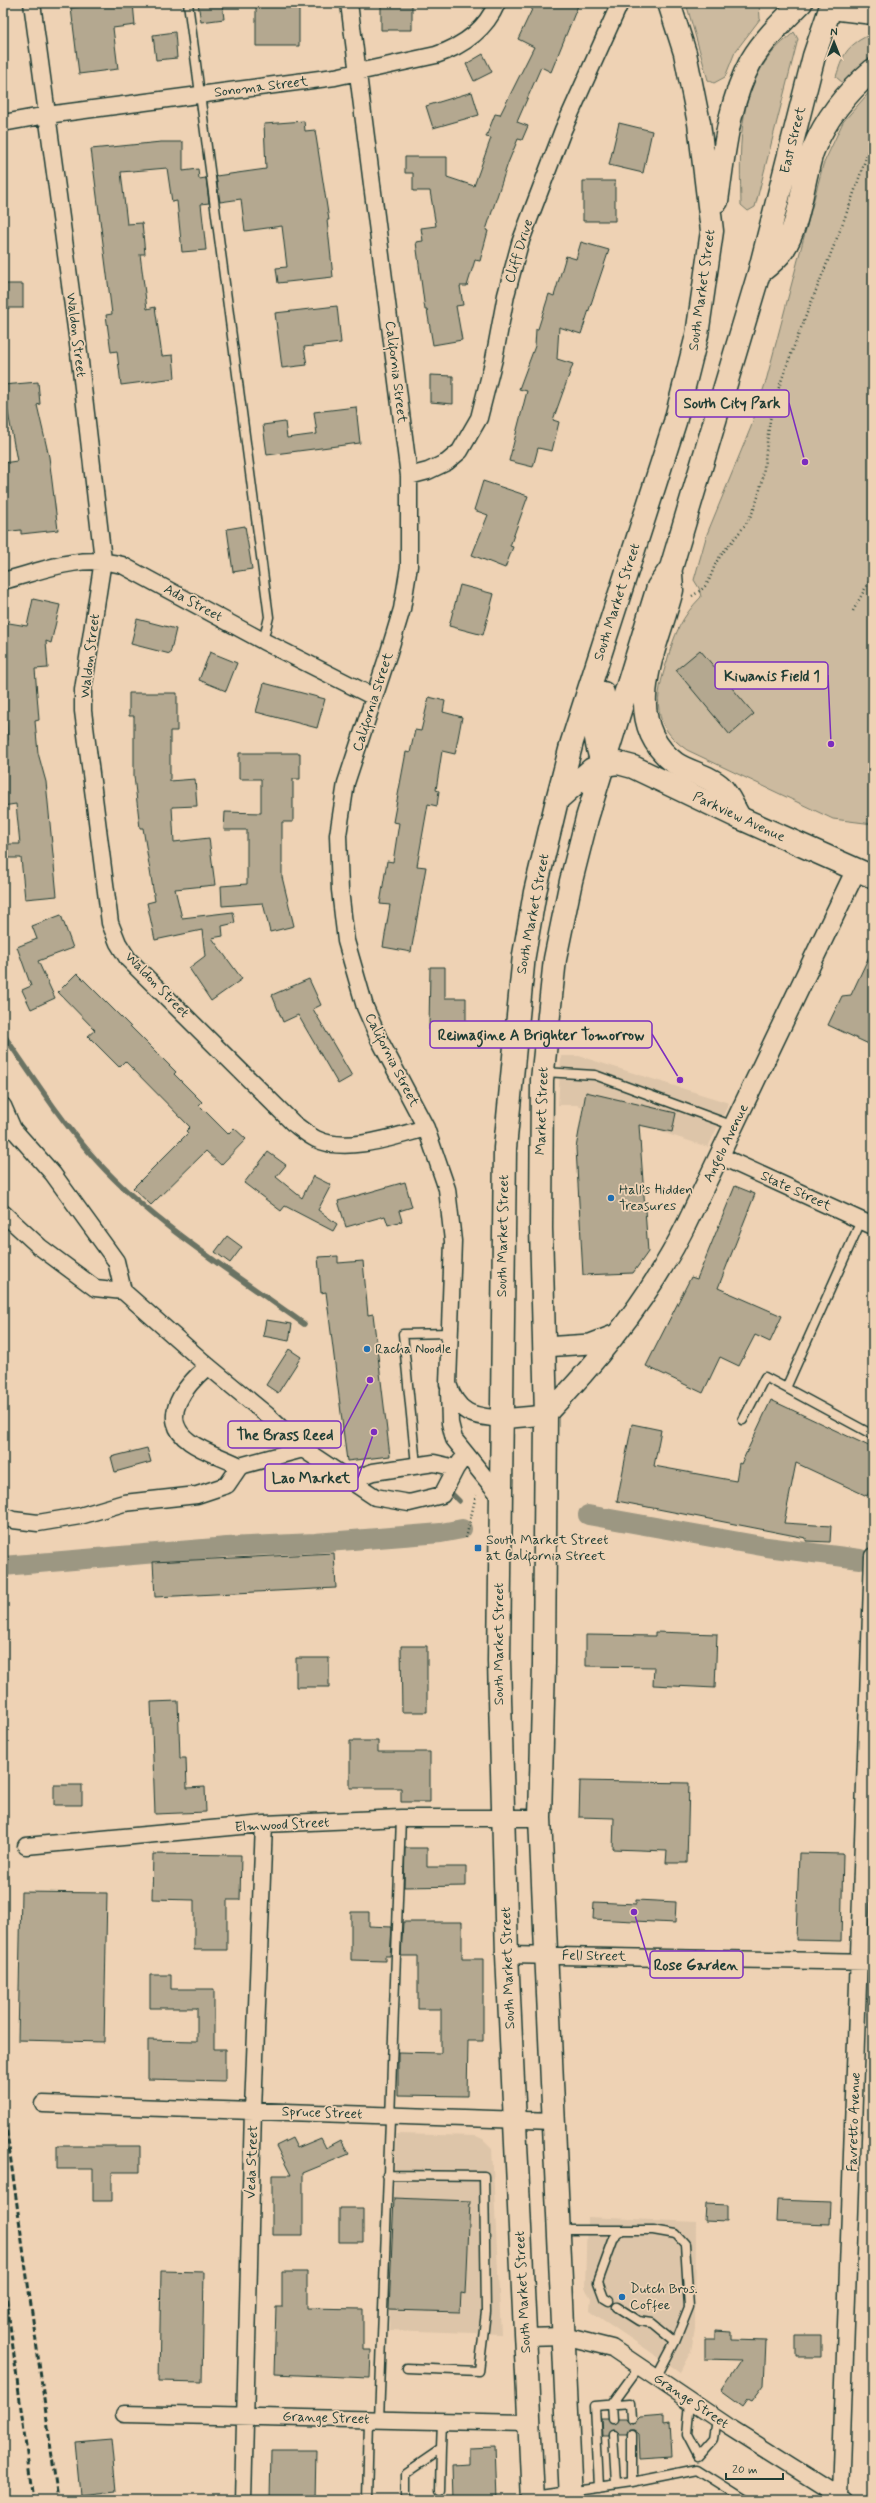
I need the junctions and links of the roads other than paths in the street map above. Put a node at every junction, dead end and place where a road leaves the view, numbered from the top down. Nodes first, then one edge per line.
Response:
1 (32, 3) edge
2 (188, 3) edge
3 (349, 3) edge
4 (497, 3) edge
5 (620, 3) edge
6 (669, 3) edge
7 (801, 3) edge
8 (807, 3) edge
9 (832, 5) edge
10 (873, 13) edge
11 (873, 70) edge
12 (358, 71) junction
13 (200, 95) junction
14 (46, 114) junction
15 (3, 123) edge
16 (712, 231) junction
17 (759, 273) junction
18 (409, 476) junction
19 (103, 560) junction
20 (671, 568) junction
21 (3, 581) edge
22 (622, 583) junction
23 (263, 641) junction
24 (374, 697) junction
25 (603, 765) junction
26 (557, 800) junction
27 (740, 818) junction
28 (865, 873) edge
29 (543, 1072) junction
30 (3, 1106) edge
31 (734, 1126) junction
32 (426, 1128) junction
33 (720, 1156) junction
34 (3, 1213) edge
35 (867, 1224) edge
36 (123, 1291) junction
37 (450, 1333) junction
38 (616, 1334) junction
39 (544, 1347) junction
40 (208, 1366) junction
41 (448, 1384) junction
42 (786, 1388) junction
43 (546, 1415) junction
44 (500, 1419) junction
45 (743, 1420) dead end
46 (873, 1435) edge
47 (303, 1450) junction
48 (466, 1454) junction
49 (416, 1465) junction
50 (240, 1466) junction
51 (456, 1468) junction
52 (351, 1480) junction
53 (499, 1495) junction
54 (3, 1516) edge
55 (872, 1562) edge
56 (401, 1818) junction
57 (503, 1818) junction
58 (540, 1818) junction
59 (264, 1824) junction
60 (26, 1846) dead end
61 (507, 1955) junction
62 (546, 1955) junction
63 (867, 1962) edge
64 (43, 2104) dead end
65 (253, 2110) junction
66 (389, 2115) junction
67 (515, 2120) junction
68 (553, 2121) junction
69 (387, 2175) junction
70 (559, 2230) junction
71 (624, 2230) junction
72 (609, 2301) dead end
73 (617, 2307) dead end
74 (564, 2336) junction
75 (525, 2337) junction
76 (675, 2342) junction
77 (639, 2367) junction
78 (407, 2368) dead end
79 (656, 2378) junction
80 (690, 2401) junction
81 (612, 2404) junction
82 (124, 2414) dead end
83 (244, 2416) junction
84 (613, 2419) dead end
85 (631, 2419) dead end
86 (716, 2419) junction
87 (374, 2420) junction
88 (442, 2421) junction
89 (529, 2423) junction
90 (613, 2435) dead end
91 (632, 2435) dead end
92 (441, 2449) junction
93 (698, 2456) junction
94 (697, 2469) junction
95 (632, 2482) junction
96 (616, 2484) junction
97 (599, 2487) junction
98 (440, 2490) dead end
99 (570, 2496) edge
100 (532, 2498) edge
101 (842, 2498) edge
102 (243, 2500) edge
103 (367, 2500) edge
104 (406, 2500) edge
105 (746, 2500) edge

1 - 14 street, Waldon Street
2 - 13 lane
3 - 12 street, California Street
4 - 12 street, Sonoma Street
5 - 18 street, Cliff Drive
6 - 16 main road, South Market Street
7 - 16 main road
8 - 9 main road
9 - 10 main road
9 - 17 main road, East Street
11 - 17 main road
12 - 13 street, Sonoma Street
12 - 18 street, California Street
13 - 14 street, Sonoma Street
13 - 23 lane
14 - 15 street, Sonoma Street
14 - 19 street, Waldon Street
16 - 22 main road, South Market Street
17 - 20 main road
18 - 24 street, California Street
19 - 21 street, Ada Street
19 - 23 street, Ada Street
19 - 32 street, Waldon Street
20 - 25 main road
20 - 27 main road
22 - 25 main road
22 - 26 main road, South Market Street
23 - 24 street, Ada Street
24 - 32 street, California Street
25 - 26 main road
25 - 27 main road, Parkview Avenue
25 - 29 main road, Market Street
26 - 44 main road, South Market Street
27 - 28 main road, Parkview Avenue
28 - 31 street, Angelo Avenue
29 - 31 lane
29 - 39 main road, Market Street
30 - 36 street
31 - 33 street, Angelo Avenue
32 - 37 street, California Street
33 - 35 street, State Street
33 - 38 street, Angelo Avenue
34 - 36 street
35 - 42 lane
36 - 40 street
37 - 41 street, California Street
37 - 49 lane
38 - 39 street
38 - 43 street, Angelo Avenue
39 - 43 main road, Market Street
40 - 47 street
40 - 50 street
41 - 44 street, California Street
41 - 48 street, California Street
42 - 45 lane
42 - 46 lane
43 - 44 street
43 - 58 main road
44 - 53 main road, South Market Street
47 - 50 street
47 - 52 street
48 - 51 street
48 - 53 street, California Street
49 - 51 street
49 - 52 street
50 - 54 street
51 - 52 street
53 - 57 main road, South Market Street
55 - 63 street, Favretto Avenue
56 - 57 street, Elmwood Street
56 - 59 street, Elmwood Street
56 - 66 lane
57 - 58 street, Elmwood Street
57 - 61 main road, South Market Street
58 - 62 main road
59 - 60 street, Elmwood Street
59 - 65 street, Veda Street
61 - 62 street, Fell Street
61 - 67 main road, South Market Street
62 - 63 street, Fell Street
62 - 68 main road
63 - 101 street, Favretto Avenue
64 - 65 street, Spruce Street
65 - 66 street, Spruce Street
65 - 83 street, Veda Street
66 - 67 street, Spruce Street
66 - 69 lane
67 - 68 street, Spruce Street
67 - 75 main road, South Market Street
68 - 70 main road
69 - 78 lane
69 - 87 lane
70 - 71 lane
70 - 74 main road
71 - 72 lane
71 - 76 lane
73 - 76 lane
74 - 75 street, Grange Street
74 - 77 street, Grange Street
74 - 99 main road
75 - 89 main road, South Market Street
76 - 79 lane
77 - 79 street, Grange Street
77 - 81 lane
79 - 80 street, Grange Street
80 - 86 street, Grange Street
80 - 93 lane
81 - 84 lane
81 - 85 lane
81 - 97 lane
82 - 83 street, Grange Street
83 - 87 street, Grange Street
83 - 102 street, Veda Street
86 - 93 lane
86 - 101 street, Grange Street
87 - 88 street, Grange Street
87 - 103 lane
88 - 89 street, Grange Street
88 - 92 lane
89 - 100 main road, South Market Street
90 - 96 lane
91 - 95 lane
92 - 98 lane
92 - 104 lane
93 - 94 lane
94 - 95 lane
94 - 105 lane
95 - 96 lane
96 - 97 lane
97 - 99 lane
99 - 100 lane

